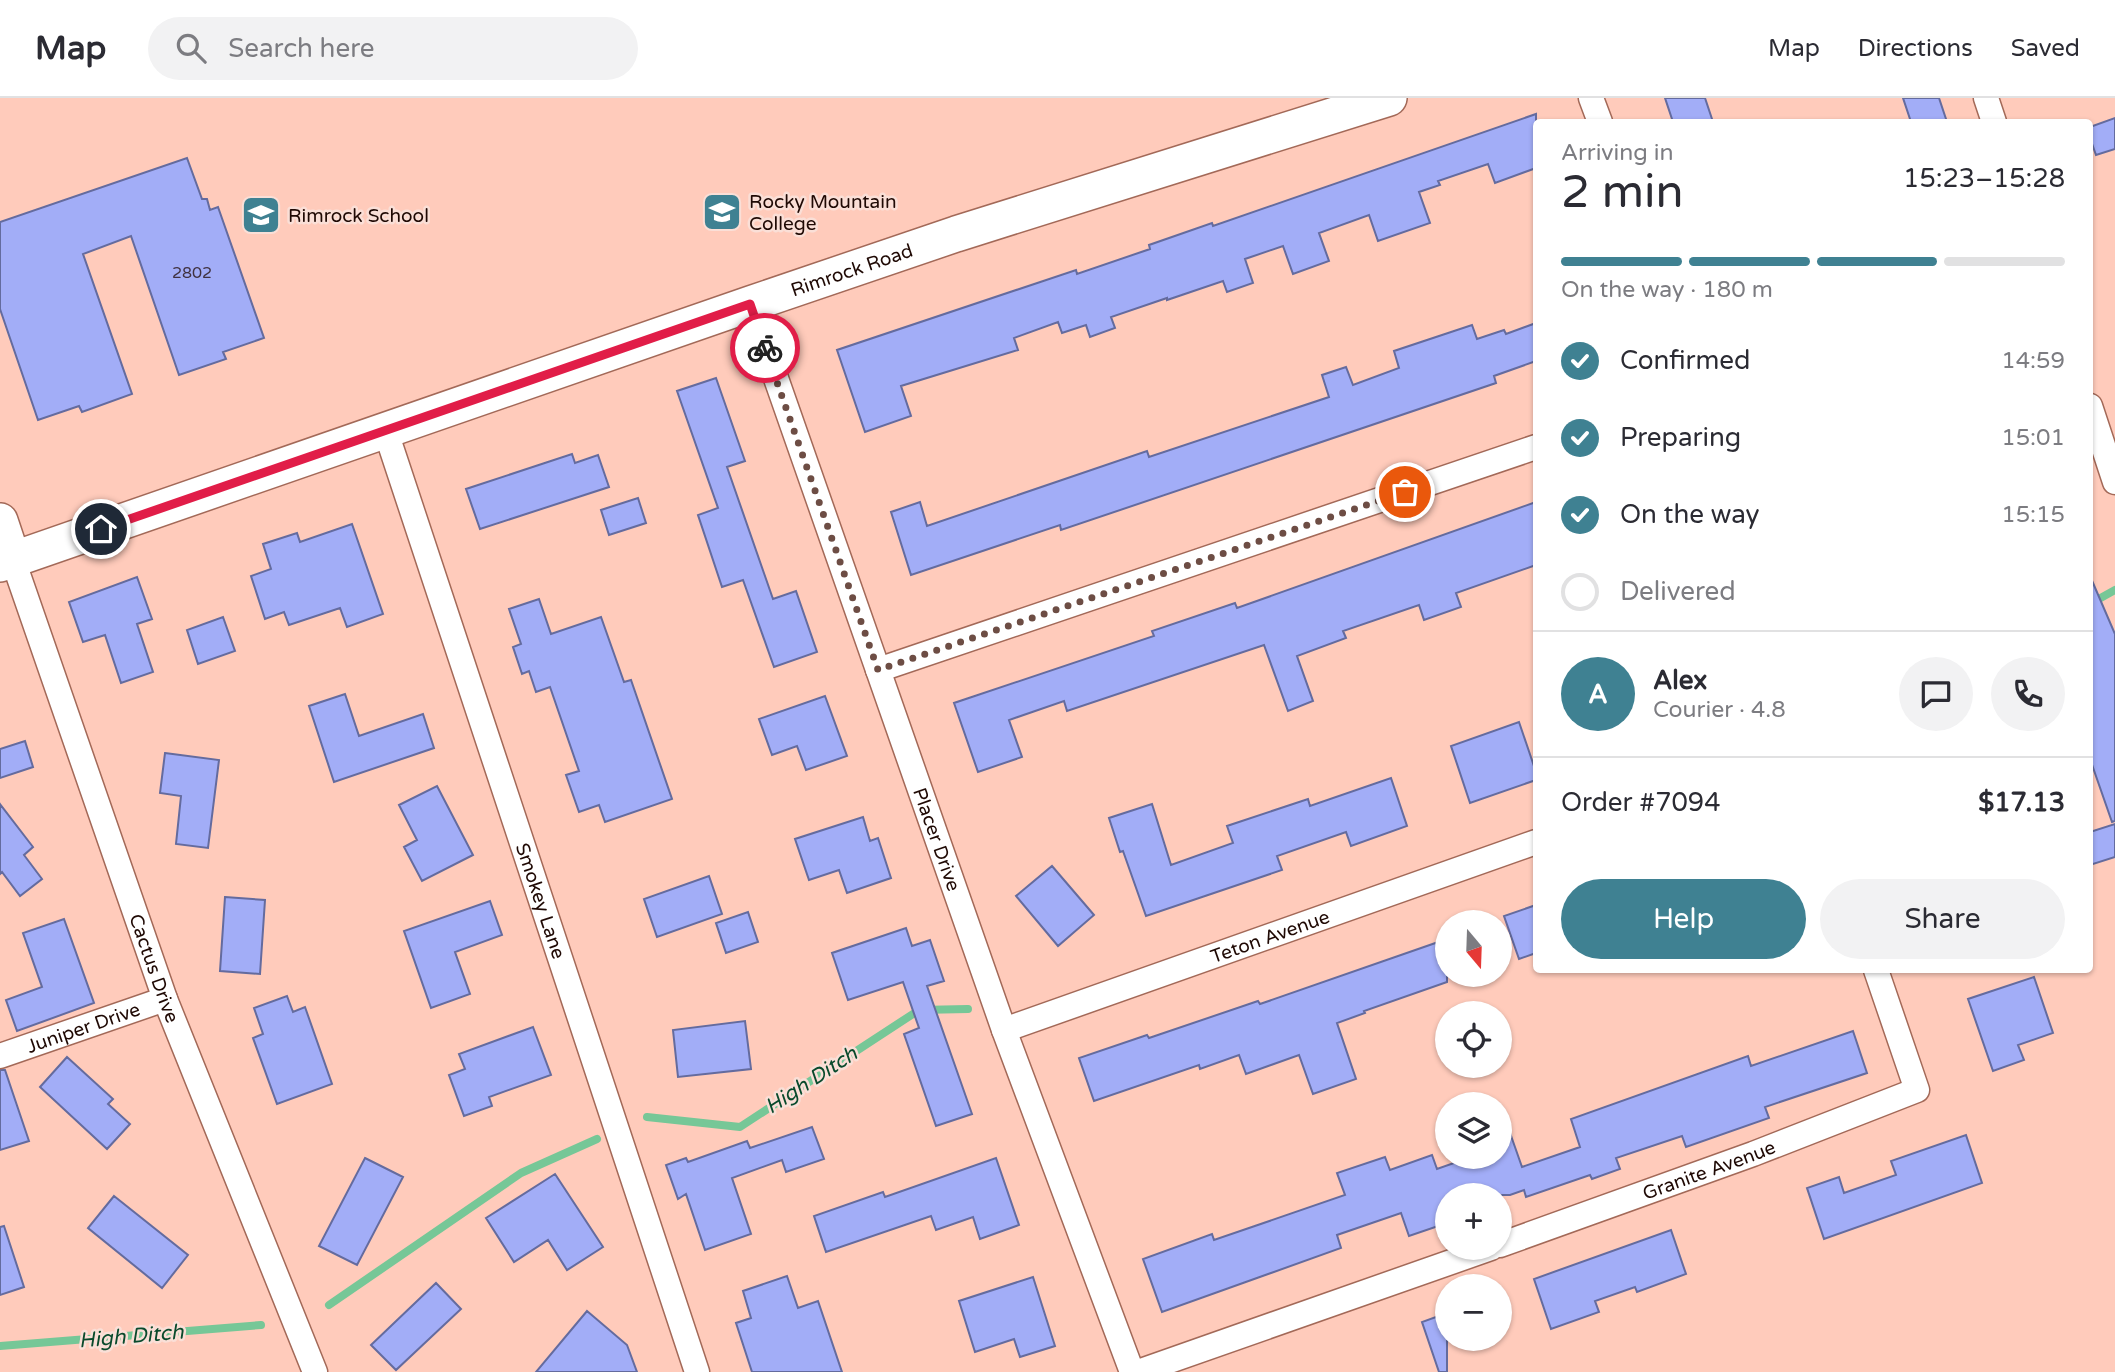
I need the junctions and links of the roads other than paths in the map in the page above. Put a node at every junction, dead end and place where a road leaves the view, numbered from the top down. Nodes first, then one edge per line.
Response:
1 (1390, 98) edge
2 (1591, 98) edge
3 (1986, 98) edge
4 (1599, 119) edge
5 (1993, 119) edge
6 (750, 304) junction
7 (2093, 415) edge
8 (385, 429) junction
9 (1533, 448) edge
10 (2115, 482) edge
11 (0, 521) edge
12 (7, 562) edge
13 (878, 670) junction
14 (1533, 843) edge
15 (1877, 973) edge
16 (165, 999) junction
17 (1004, 1030) junction
18 (0, 1056) edge
19 (1512, 1241) edge
20 (1457, 1260) edge
21 (315, 1372) edge
22 (697, 1372) edge
23 (1132, 1372) edge
24 (1138, 1372) edge

1 - 6 main road, Rimrock Road
2 - 4 street
3 - 5 street
6 - 8 main road, Rimrock Road
6 - 13 street, Placer Drive
7 - 10 street
8 - 12 main road, Rimrock Road
8 - 22 street, Smokey Lane
9 - 13 street
11 - 12 main road
12 - 16 street, Cactus Drive
13 - 17 street, Placer Drive
14 - 17 street, Teton Avenue
15 - 19 street, Granite Avenue
16 - 18 street, Juniper Drive
16 - 21 street, Cactus Drive
17 - 23 street, Placer Drive
20 - 24 street

